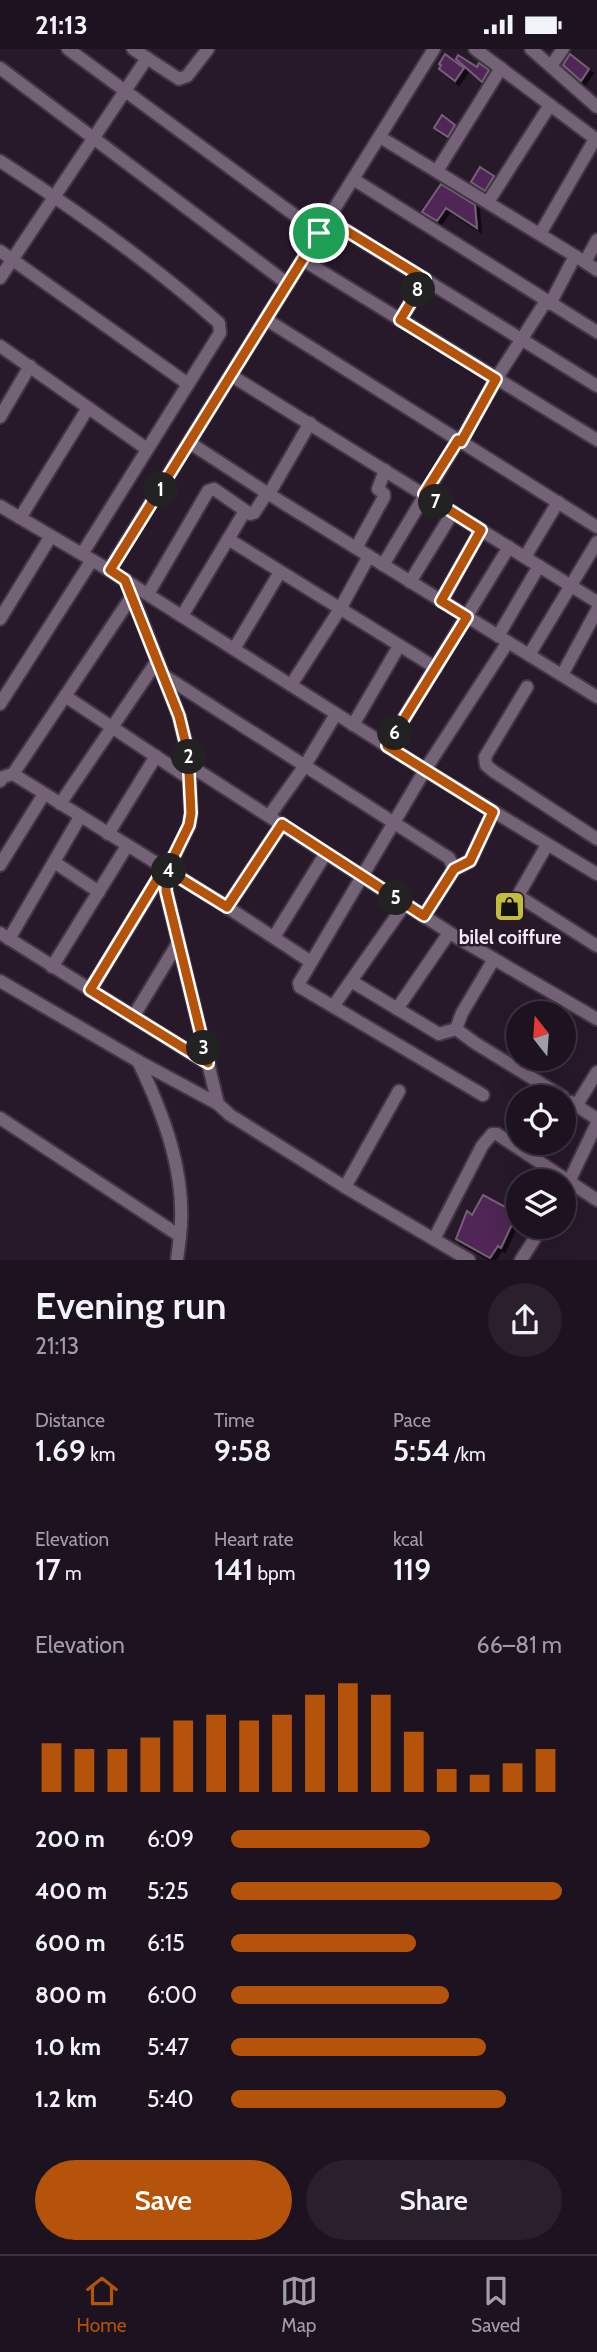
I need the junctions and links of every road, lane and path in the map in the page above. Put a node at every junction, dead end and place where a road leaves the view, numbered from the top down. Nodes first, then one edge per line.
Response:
1 (68, 49) edge
2 (134, 49) edge
3 (208, 49) edge
4 (434, 49) edge
5 (475, 49) edge
6 (531, 49) edge
7 (563, 49) edge
8 (147, 58) junction
9 (551, 66) junction
10 (0, 68) edge
11 (501, 68) junction
12 (126, 91) junction
13 (550, 105) junction
14 (597, 106) edge
15 (380, 137) junction
16 (94, 138) junction
17 (596, 139) edge
18 (0, 161) edge
19 (437, 171) junction
20 (353, 179) junction
21 (55, 197) junction
22 (488, 202) junction
23 (327, 219) junction
24 (319, 233) junction
25 (540, 234) junction
26 (597, 240) edge
27 (0, 251) edge
28 (580, 259) junction
29 (12, 260) junction
30 (303, 260) junction
31 (597, 270) edge
32 (0, 278) edge
33 (425, 279) junction
34 (288, 284) junction
35 (548, 303) junction
36 (267, 320) junction
37 (400, 320) junction
38 (597, 332) edge
39 (522, 340) junction
40 (0, 345) edge
41 (30, 366) junction
42 (232, 376) junction
43 (496, 379) junction
44 (188, 384) junction
45 (597, 386) edge
46 (88, 408) junction
47 (0, 417) edge
48 (310, 423) junction
49 (597, 440) edge
50 (460, 441) junction
51 (190, 443) junction
52 (147, 449) junction
53 (386, 470) junction
54 (268, 493) junction
55 (424, 494) junction
56 (558, 502) junction
57 (0, 506) edge
58 (246, 510) junction
59 (453, 512) junction
60 (20, 518) junction
61 (597, 527) edge
62 (481, 530) junction
63 (51, 536) junction
64 (228, 539) junction
65 (597, 542) edge
66 (509, 547) junction
67 (356, 548) junction
68 (87, 557) junction
69 (369, 557) junction
70 (525, 557) junction
71 (383, 565) junction
72 (539, 566) junction
73 (110, 570) junction
74 (280, 572) junction
75 (125, 580) junction
76 (410, 582) junction
77 (570, 585) junction
78 (148, 594) junction
79 (132, 596) junction
80 (441, 601) junction
81 (597, 602) edge
82 (340, 609) junction
83 (597, 610) edge
84 (182, 616) junction
85 (467, 617) junction
86 (0, 619) edge
87 (503, 639) junction
88 (399, 646) junction
89 (234, 649) junction
90 (529, 655) junction
91 (158, 661) junction
92 (436, 669) junction
93 (163, 675) junction
94 (562, 675) junction
95 (291, 685) junction
96 (527, 687) dead end
97 (65, 696) junction
98 (597, 697) edge
99 (0, 703) edge
100 (336, 714) junction
101 (353, 725) junction
102 (111, 727) junction
103 (387, 746) junction
104 (156, 756) junction
105 (189, 765) junction
106 (304, 767) junction
107 (425, 770) junction
108 (13, 774) junction
109 (190, 779) junction
110 (0, 781) edge
111 (44, 794) junction
112 (60, 804) junction
113 (493, 812) junction
114 (269, 816) junction
115 (80, 817) junction
116 (395, 823) junction
117 (282, 824) junction
118 (108, 834) junction
119 (597, 839) edge
120 (548, 845) junction
121 (127, 846) junction
122 (327, 853) junction
123 (54, 862) junction
124 (0, 865) edge
125 (166, 869) junction
126 (454, 869) junction
127 (597, 874) edge
128 (362, 877) junction
129 (99, 892) junction
130 (405, 904) junction
131 (227, 907) junction
132 (424, 916) junction
133 (449, 933) junction
134 (5, 936) edge
135 (274, 937) junction
136 (178, 943) junction
137 (597, 946) edge
138 (494, 959) junction
139 (311, 962) junction
140 (52, 967) junction
141 (0, 981) edge
142 (351, 981) junction
143 (90, 990) junction
144 (334, 1005) junction
145 (397, 1009) junction
146 (133, 1017) junction
147 (597, 1019) edge
148 (456, 1029) junction
149 (138, 1061) junction
150 (208, 1063) junction
151 (597, 1072) edge
152 (542, 1085) edge
153 (400, 1091) dead end
154 (483, 1095) dead end
155 (218, 1104) junction
156 (576, 1106) joint
157 (0, 1118) edge
158 (597, 1121) edge
159 (543, 1169) edge
160 (575, 1169) edge
161 (345, 1187) junction
162 (576, 1191) edge
163 (597, 1200) edge
164 (180, 1236) junction
165 (434, 1239) junction
166 (534, 1239) edge
167 (177, 1260) edge
168 (469, 1260) edge
169 (521, 1260) edge

1 - 12 street
2 - 8 street
3 - 8 street
4 - 15 street
5 - 11 street
6 - 9 street
7 - 9 street
8 - 12 street
9 - 14 street
10 - 16 street
11 - 13 street
11 - 19 street
12 - 16 street
12 - 24 street
13 - 17 street
13 - 22 street
15 - 19 street
15 - 20 street
16 - 21 street
16 - 34 street
17 - 25 street
18 - 21 street
19 - 22 street
20 - 23 street
20 - 35 street
21 - 29 street
21 - 44 street
22 - 25 street
23 - 24 street
23 - 33 street
24 - 30 street
25 - 28 street
26 - 28 street
27 - 29 street
28 - 31 street
28 - 35 street
29 - 32 street
29 - 44 street
30 - 34 street
30 - 37 street
33 - 37 street
33 - 39 street
34 - 36 street
35 - 38 street
35 - 39 street
36 - 42 street
36 - 50 street
37 - 43 street
39 - 43 street
39 - 45 street
40 - 41 street
41 - 46 street
41 - 47 street
42 - 48 street
42 - 51 street
43 - 49 street
43 - 50 street
44 - 52 street
46 - 52 street
46 - 60 street
48 - 53 street
48 - 54 street
50 - 55 street
50 - 56 street
51 - 54 street
51 - 73 street
52 - 68 street
53 - 55 street
53 - 67 street
54 - 58 street
54 - 67 street
55 - 59 street
55 - 71 street
56 - 61 street
56 - 70 street
57 - 60 street
58 - 64 street
58 - 78 street
59 - 62 street
59 - 76 street
60 - 63 street
62 - 66 street
62 - 80 street
63 - 68 street
63 - 86 street
64 - 74 street
64 - 84 street
65 - 77 street
66 - 70 street
66 - 85 street
67 - 69 street
68 - 73 street
68 - 99 street
69 - 71 street
69 - 82 street
70 - 72 street
71 - 76 street
72 - 77 street
72 - 87 street
73 - 75 street
74 - 82 street
74 - 89 street
75 - 78 street
75 - 79 street
76 - 80 street
77 - 81 street
77 - 90 street
78 - 84 street
79 - 91 street
79 - 97 street
80 - 85 street
82 - 88 street
82 - 95 street
83 - 94 street
84 - 89 street
85 - 87 street
85 - 92 street
87 - 90 street
87 - 107 street
88 - 92 street
88 - 101 street
89 - 95 street
90 - 94 street
91 - 93 street
91 - 102 street
92 - 103 street
93 - 105 street
93 - 106 street
94 - 98 street
95 - 100 street
96 - 119 street
97 - 102 street
97 - 108 street
100 - 101 street
100 - 106 street
101 - 103 street
102 - 104 street
102 - 112 street
103 - 107 street
104 - 109 street
104 - 118 street
105 - 109 street
105 - 114 street
106 - 114 street
106 - 116 street
107 - 113 street
107 - 116 street
108 - 110 street
108 - 111 street
109 - 125 street
111 - 112 street
111 - 124 street
112 - 115 street
113 - 120 street
113 - 126 street
114 - 117 street
115 - 118 street
115 - 123 street
116 - 126 street
116 - 128 street
117 - 122 street
117 - 131 street
118 - 121 street
120 - 127 street
120 - 137 street
121 - 125 street
121 - 129 street
122 - 128 street
122 - 135 street
123 - 129 street
123 - 134 street
125 - 131 street
125 - 136 street
125 - 143 street
126 - 132 street
128 - 130 street
128 - 139 street
129 - 140 street
130 - 132 street
130 - 142 street
131 - 135 street
132 - 133 street
133 - 138 street
133 - 145 street
134 - 140 street
135 - 139 street
136 - 146 street
136 - 150 street
138 - 147 street
138 - 148 street
139 - 144 street
140 - 143 street
141 - 149 street
142 - 144 street
142 - 145 street
143 - 146 street
144 - 154 street
145 - 148 street
146 - 150 street
148 - 152 street
149 - 155 street
149 - 164 street
150 - 155 street
151 - 156 street
153 - 161 street
155 - 161 street
156 - 158 street
157 - 164 street
158 - 160 street
159 - 165 street
161 - 165 street
162 - 163 street
164 - 167 street
165 - 168 street
166 - 169 street

